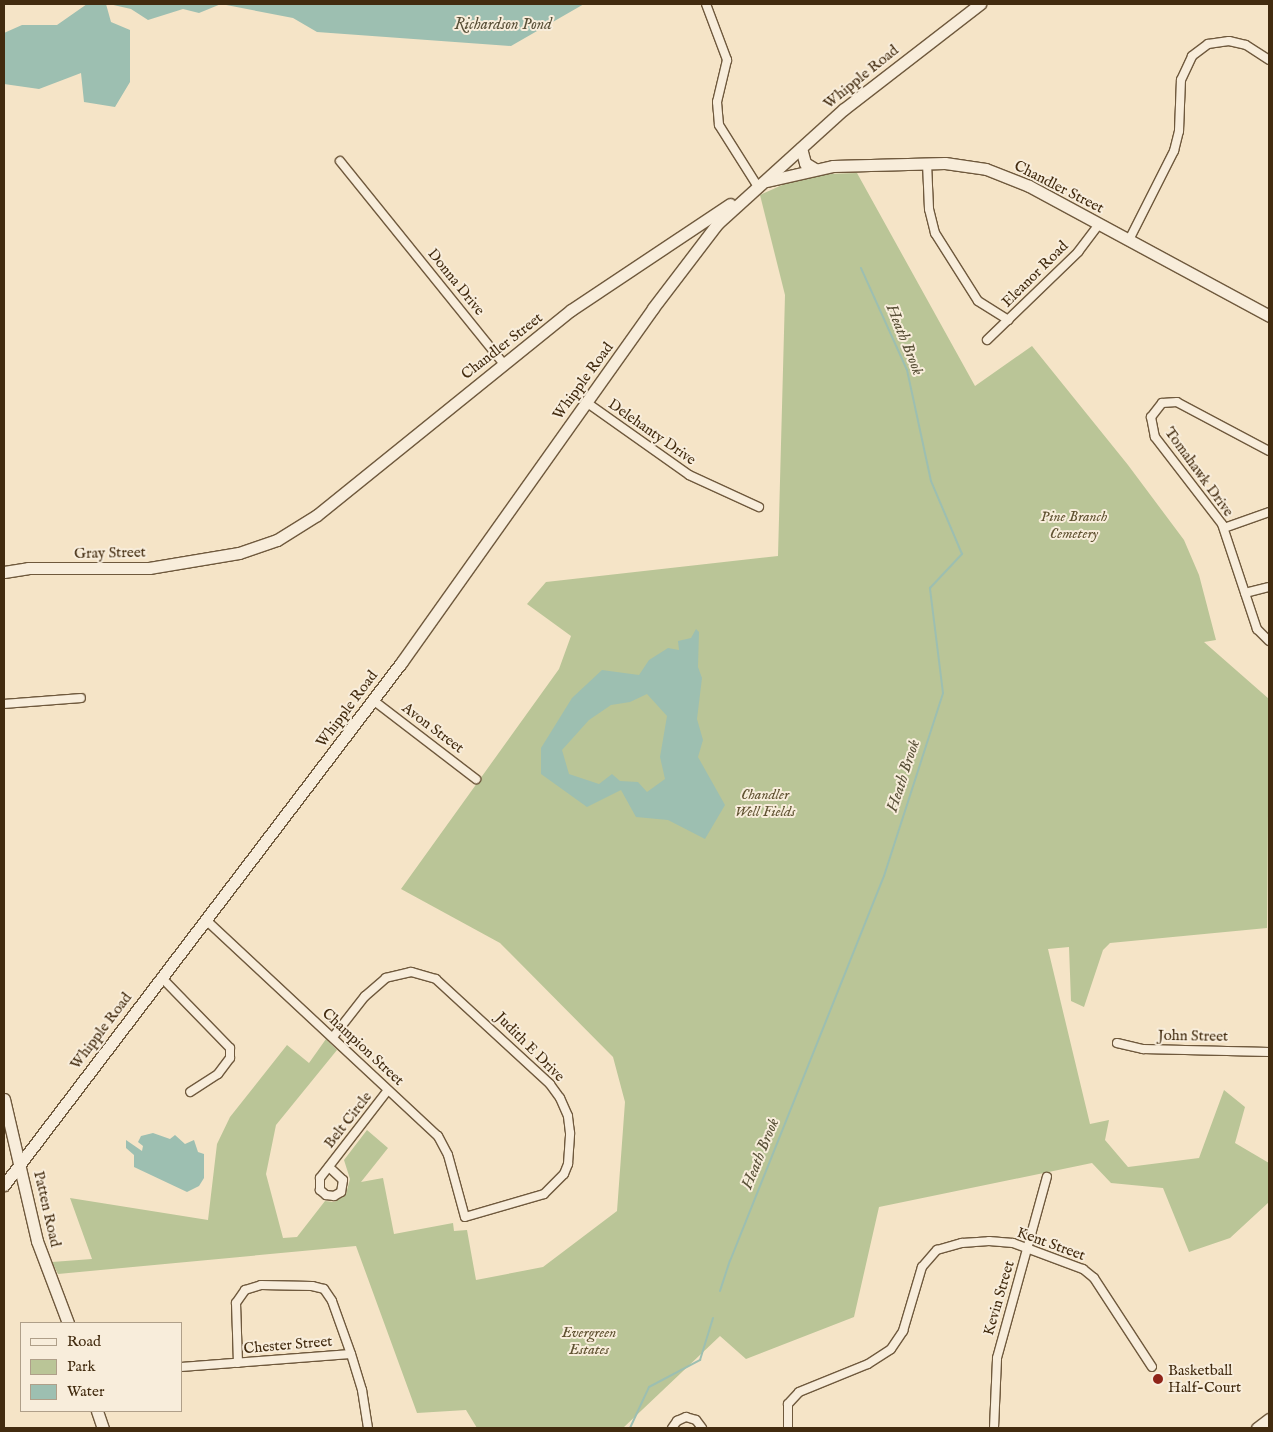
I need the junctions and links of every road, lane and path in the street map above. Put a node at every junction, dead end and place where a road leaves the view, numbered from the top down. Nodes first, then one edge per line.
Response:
1 (706, 4) edge
2 (980, 4) edge
3 (1269, 60) edge
4 (801, 148) junction
5 (340, 161) dead end
6 (927, 163) junction
7 (815, 169) junction
8 (758, 185) junction
9 (1099, 224) junction
10 (689, 230) junction
11 (1129, 240) junction
12 (702, 243) junction
13 (1269, 316) edge
14 (1008, 320) junction
15 (987, 340) dead end
16 (504, 364) junction
17 (586, 402) junction
18 (1269, 451) edge
19 (759, 507) dead end
20 (1269, 512) edge
21 (1224, 528) junction
22 (216, 558) joint
23 (4, 572) edge
24 (1269, 587) edge
25 (1246, 593) junction
26 (1269, 641) edge
27 (80, 698) dead end
28 (373, 700) junction
29 (4, 704) edge
30 (476, 779) dead end
31 (206, 920) junction
32 (161, 977) junction
33 (333, 1037) junction
34 (1117, 1043) dead end
35 (1269, 1052) edge
36 (388, 1090) junction
37 (190, 1092) dead end
38 (4, 1098) edge
39 (21, 1163) junction
40 (329, 1167) dead end
41 (1047, 1177) dead end
42 (4, 1184) edge
43 (465, 1217) joint
44 (1028, 1248) junction
45 (68, 1322) edge
46 (351, 1354) junction
47 (238, 1364) junction
48 (1152, 1367) dead end
49 (182, 1368) edge
50 (97, 1412) edge
51 (1269, 1419) edge
52 (103, 1428) edge
53 (368, 1428) edge
54 (672, 1428) edge
55 (702, 1428) edge
56 (788, 1428) edge
57 (994, 1428) edge
58 (1257, 1428) edge

1 - 8 street
2 - 4 main road, Whipple Road
3 - 11 street
4 - 7 main road
4 - 8 main road, Whipple Road
5 - 16 street, Donna Drive
6 - 7 main road, Chandler Street
6 - 9 main road, Chandler Street
6 - 14 street
7 - 8 main road, Chandler Street
8 - 10 main road, Chandler Street
8 - 12 main road, Whipple Road
9 - 11 main road, Chandler Street
9 - 14 street, Eleanor Road
10 - 12 main road
10 - 16 main road, Chandler Street
11 - 13 main road, Chandler Street
12 - 17 main road, Whipple Road
14 - 15 street, Eleanor Road
16 - 22 main road, Chandler Street
17 - 19 street, Delehanty Drive
17 - 28 main road, Whipple Road
18 - 21 street, Tomahawk Drive
20 - 21 street
21 - 25 street, Tomahawk Drive
22 - 23 main road, Gray Street
24 - 25 street
25 - 26 street, Tomahawk Drive
27 - 29 street
28 - 30 street, Avon Street
28 - 31 main road, Whipple Road
31 - 32 main road, Whipple Road
31 - 33 street, Champion Street
32 - 37 street
32 - 39 main road, Whipple Road
33 - 36 street, Champion Street
33 - 43 street, Judith E Drive
34 - 35 street, John Street
36 - 40 street, Belt Circle
36 - 43 street, Champion Street
38 - 39 main road, Patten Road
39 - 42 main road, Whipple Road
39 - 45 main road, Patten Road
41 - 44 street, Kevin Street
44 - 48 street, Kent Street
44 - 56 street, Kent Street
44 - 57 street, Kevin Street
46 - 47 street, Chester Street
46 - 47 street
46 - 53 street, Chester Street
47 - 49 street, Chester Street
50 - 52 main road
51 - 58 main road
54 - 55 street

